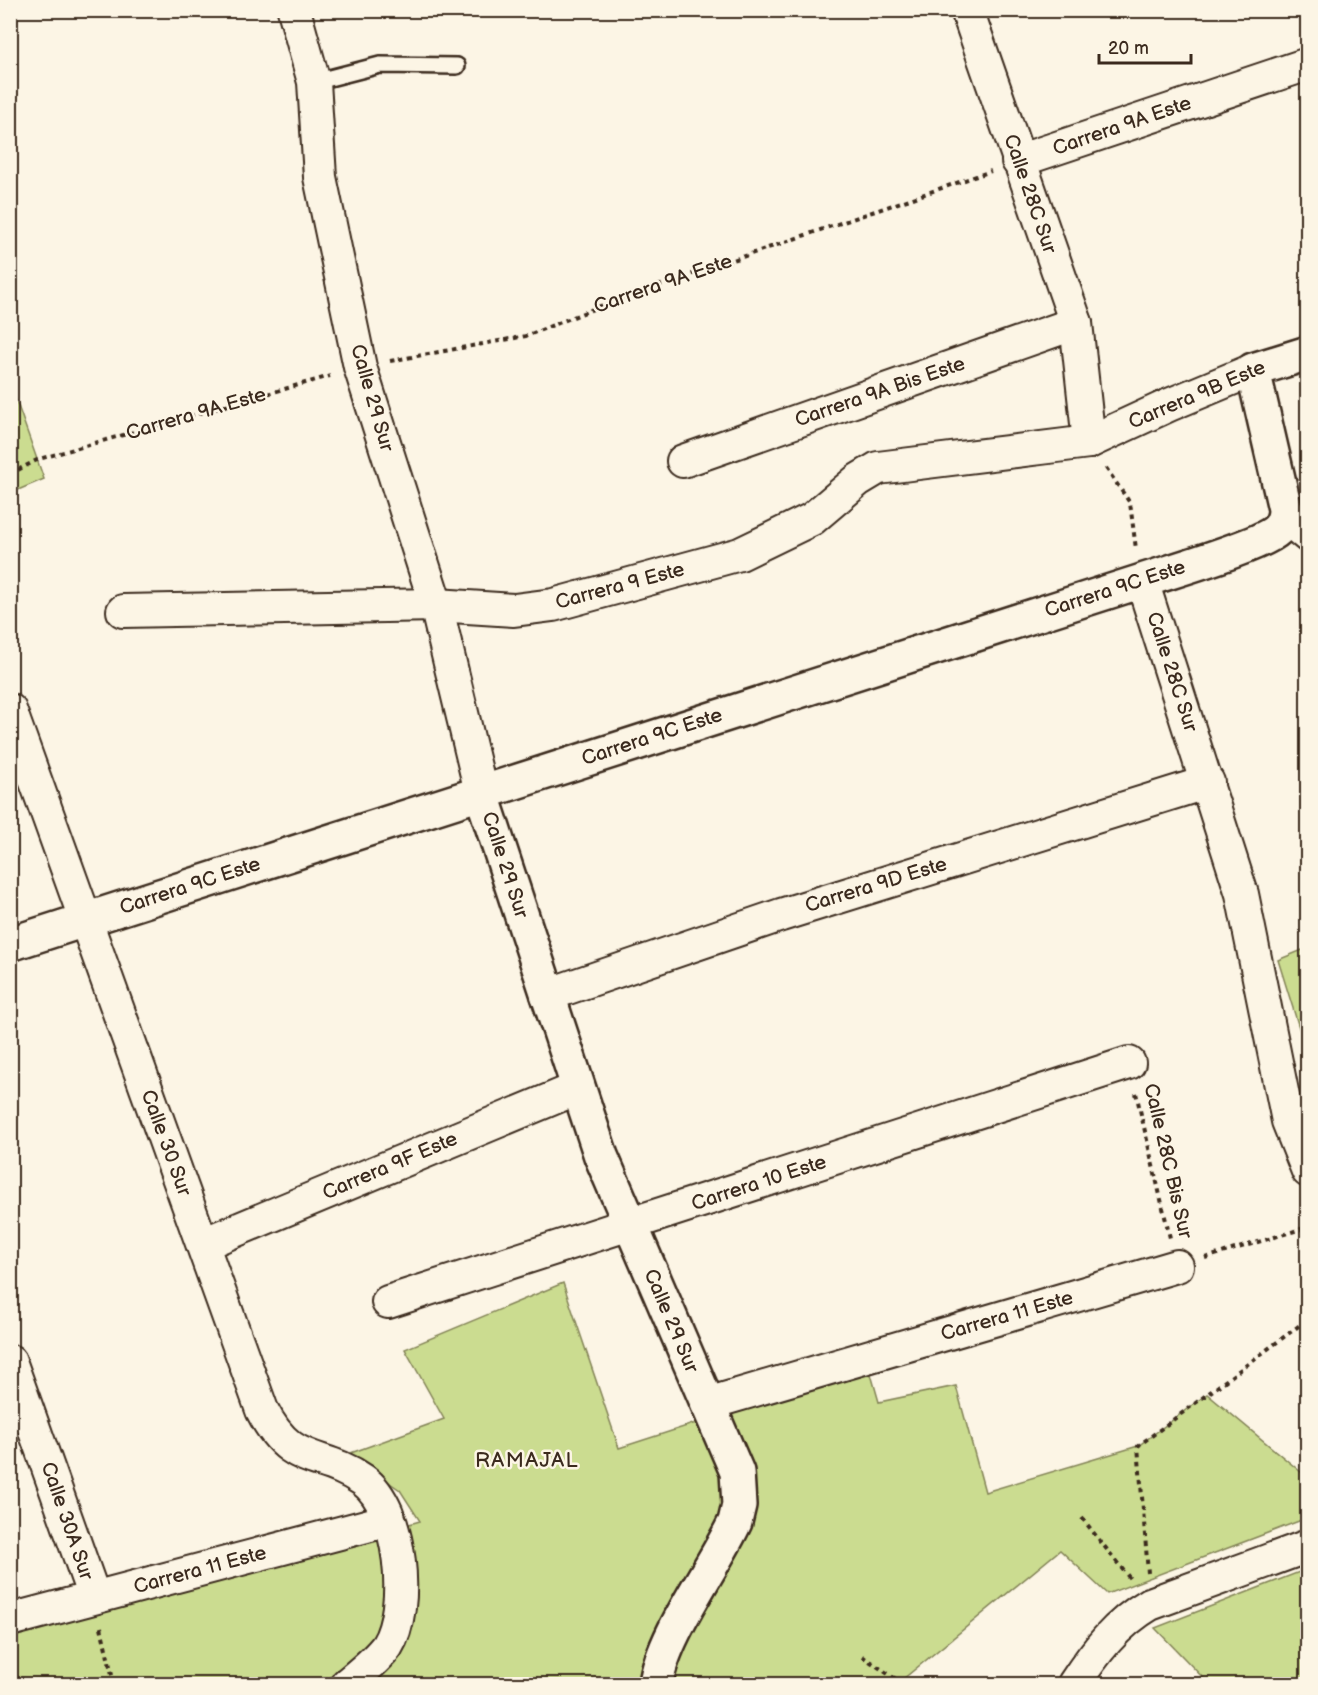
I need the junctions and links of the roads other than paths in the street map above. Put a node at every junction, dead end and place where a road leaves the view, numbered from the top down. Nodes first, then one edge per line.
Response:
1 (294, 10) edge
2 (967, 10) edge
3 (1308, 64) edge
4 (457, 66) dead end
5 (314, 82) junction
6 (1018, 161) junction
7 (1076, 323) junction
8 (1308, 353) edge
9 (1253, 370) junction
10 (1089, 442) junction
11 (683, 461) dead end
12 (1296, 527) edge
13 (1142, 581) junction
14 (436, 605) junction
15 (123, 611) dead end
16 (10, 710) edge
17 (1208, 782) junction
18 (481, 792) junction
19 (86, 919) junction
20 (10, 944) edge
21 (547, 995) junction
22 (1129, 1063) road end
23 (578, 1088) junction
24 (1308, 1171) edge
25 (629, 1225) junction
26 (203, 1244) junction
27 (1177, 1266) road end
28 (388, 1302) dead end
29 (10, 1361) edge
30 (707, 1404) junction
31 (389, 1520) junction
32 (1308, 1546) edge
33 (94, 1598) junction
34 (10, 1620) edge
35 (347, 1684) edge
36 (656, 1684) edge
37 (1074, 1684) edge

1 - 5 street, Calle 29 Sur
2 - 6 street, Calle 28C Sur
3 - 6 street, Carrera 9A Este
4 - 5 lane
5 - 14 street, Calle 29 Sur
6 - 7 street, Calle 28C Sur
7 - 10 street, Calle 28C Sur
7 - 11 street, Carrera 9A Bis Este
8 - 9 street, Carrera 9B Este
9 - 10 street, Carrera 9B Este
9 - 12 street
10 - 14 street, Carrera 9 Este
12 - 13 street, Carrera 9C Este
13 - 17 street, Calle 28C Sur
13 - 18 street, Carrera 9C Este
14 - 15 street, Carrera 9 Este
14 - 18 street, Calle 29 Sur
16 - 19 street, Calle 30 Sur
17 - 21 street, Carrera 9D Este
17 - 24 street, Calle 28C Sur
18 - 19 street, Carrera 9C Este
18 - 21 street, Calle 29 Sur
19 - 20 street, Carrera 9C Este
19 - 26 street, Calle 30 Sur
21 - 23 street, Calle 29 Sur
22 - 25 street, Carrera 10 Este
23 - 25 street, Calle 29 Sur
23 - 26 street, Carrera 9F Este
25 - 28 street, Carrera 10 Este
25 - 30 street, Calle 29 Sur
26 - 31 street, Calle 30 Sur
27 - 30 street, Carrera 11 Este
29 - 33 street, Calle 30A Sur
30 - 36 street, Calle 29 Sur
31 - 33 street, Carrera 11 Este
31 - 35 street, Calle 30 Sur
32 - 37 street
33 - 34 street, Carrera 11 Este

